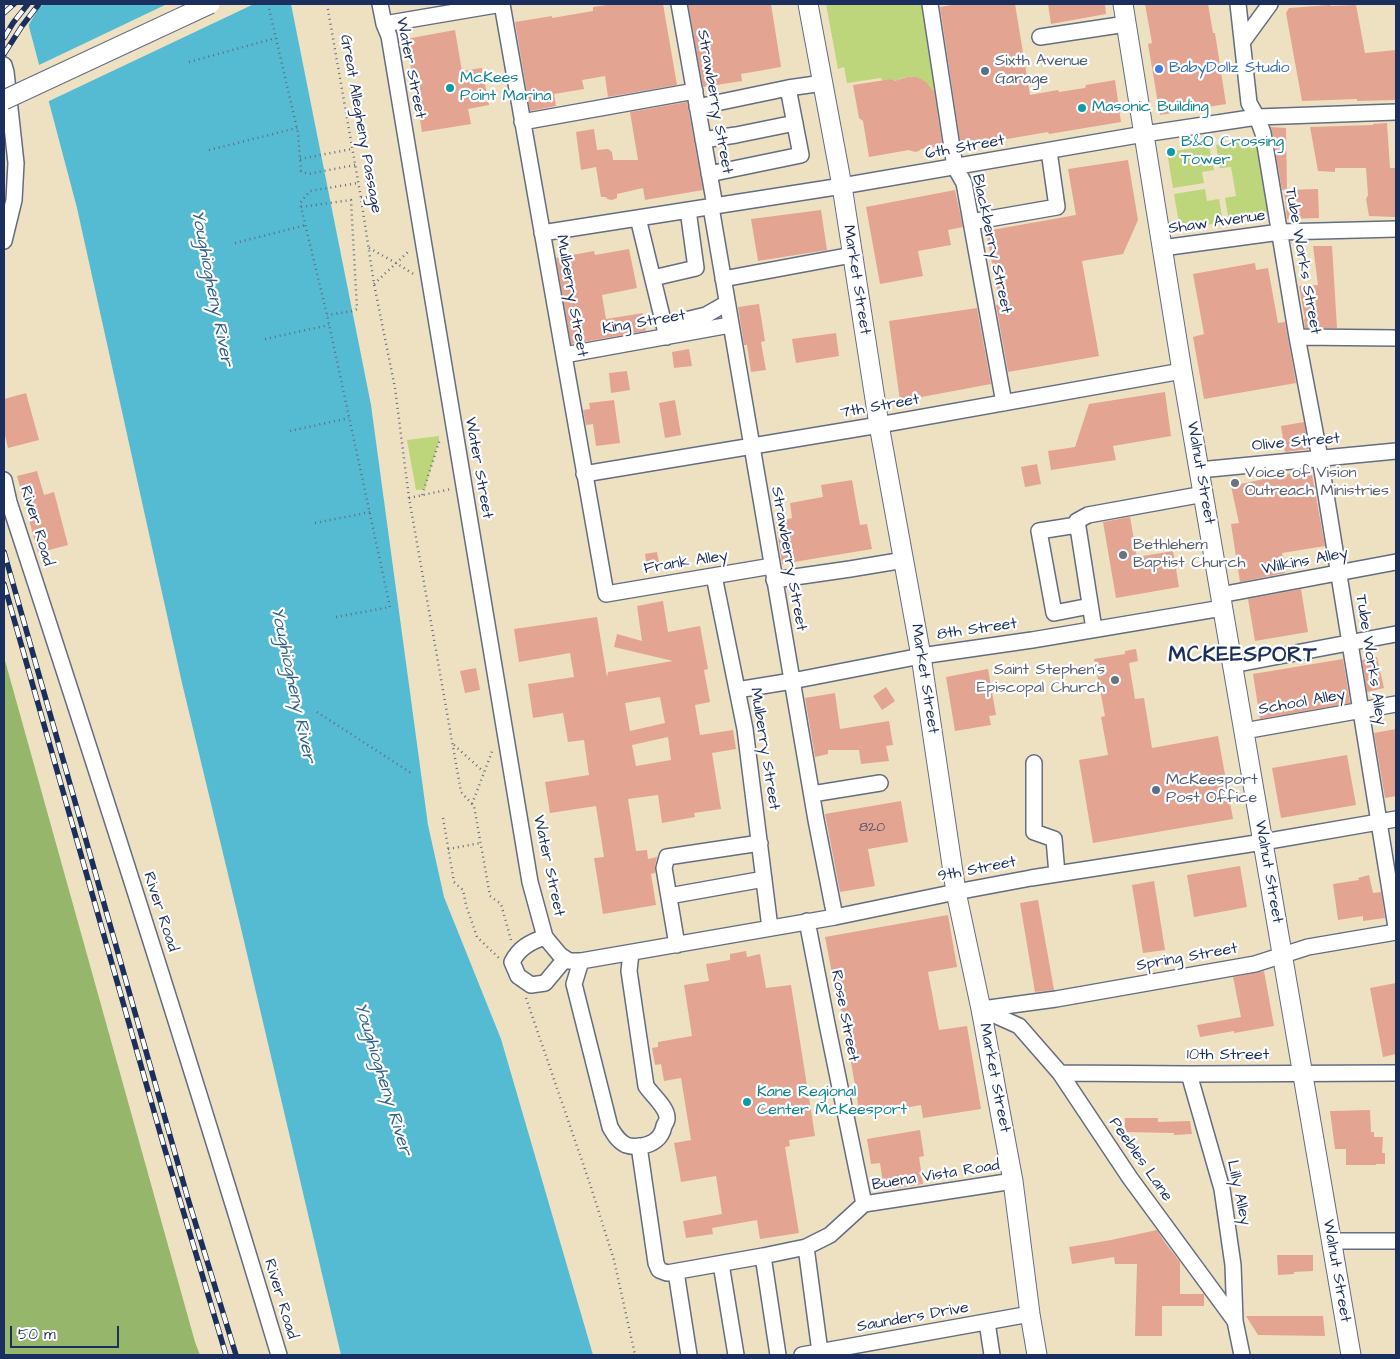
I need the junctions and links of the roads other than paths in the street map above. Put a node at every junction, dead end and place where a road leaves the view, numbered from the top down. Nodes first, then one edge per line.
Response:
1 (210, 4) edge
2 (380, 4) edge
3 (502, 4) edge
4 (679, 4) edge
5 (808, 4) edge
6 (930, 4) edge
7 (1123, 4) edge
8 (1238, 4) edge
9 (1270, 4) edge
10 (384, 24) junction
11 (1126, 24) junction
12 (1040, 37) dead end
13 (1243, 41) junction
14 (4, 65) edge
15 (823, 83) junction
16 (788, 88) junction
17 (694, 91) junction
18 (4, 100) edge
19 (697, 107) junction
20 (1396, 112) edge
21 (1257, 117) junction
22 (522, 122) junction
23 (795, 123) junction
24 (1144, 134) junction
25 (703, 140) junction
26 (1049, 151) junction
27 (955, 167) junction
28 (709, 174) junction
29 (842, 186) junction
30 (713, 207) junction
31 (688, 210) junction
32 (638, 218) junction
33 (971, 222) junction
34 (1396, 229) edge
35 (1280, 232) junction
36 (542, 233) junction
37 (4, 241) edge
38 (1162, 248) junction
39 (852, 255) junction
40 (653, 278) junction
41 (723, 279) junction
42 (727, 303) junction
43 (730, 325) junction
44 (666, 331) junction
45 (1297, 337) junction
46 (1396, 338) edge
47 (564, 355) junction
48 (1182, 371) junction
49 (1004, 403) junction
50 (879, 426) junction
51 (751, 447) junction
52 (1396, 451) edge
53 (1320, 458) junction
54 (1199, 470) junction
55 (584, 474) junction
56 (4, 480) edge
57 (1204, 494) junction
58 (1083, 520) junction
59 (904, 560) junction
60 (1396, 562) edge
61 (773, 573) junction
62 (1339, 573) junction
63 (714, 576) junction
64 (606, 594) joint
65 (1221, 602) junction
66 (1090, 606) junction
67 (1094, 629) junction
68 (1396, 634) edge
69 (1350, 643) junction
70 (921, 656) junction
71 (1232, 665) junction
72 (792, 681) junction
73 (737, 690) junction
74 (1396, 704) edge
75 (1361, 711) junction
76 (1244, 731) junction
77 (1034, 763) dead end
78 (880, 782) dead end
79 (812, 794) junction
80 (1396, 818) edge
81 (1379, 821) junction
82 (1262, 842) junction
83 (760, 844) junction
84 (1056, 874) junction
85 (764, 879) junction
86 (956, 892) junction
87 (669, 896) junction
88 (834, 917) junction
89 (808, 922) junction
90 (1396, 927) edge
91 (770, 928) junction
92 (1396, 932) edge
93 (545, 937) junction
94 (677, 945) junction
95 (631, 953) junction
96 (1283, 954) junction
97 (565, 959) junction
98 (581, 962) junction
99 (981, 1009) junction
100 (1060, 1073) junction
101 (1302, 1073) junction
102 (1396, 1073) edge
103 (1189, 1074) junction
104 (639, 1146) junction
105 (1014, 1181) junction
106 (864, 1204) junction
107 (1331, 1240) junction
108 (1396, 1241) edge
109 (806, 1247) junction
110 (762, 1256) junction
111 (721, 1264) junction
112 (676, 1272) junction
113 (1030, 1314) junction
114 (1235, 1321) junction
115 (986, 1322) junction
116 (820, 1352) junction
117 (279, 1355) edge
118 (689, 1355) edge
119 (736, 1355) edge
120 (778, 1355) edge
121 (802, 1355) edge
122 (992, 1355) edge
123 (1038, 1355) edge
124 (1242, 1355) edge
125 (1351, 1355) edge

1 - 18 main road, bridge
2 - 10 street, Water Street
3 - 10 street
3 - 22 street, Mulberry Street
4 - 17 street, Strawberry Street
5 - 15 main road, Market Street
6 - 27 street, Blackberry Street
7 - 11 main road, Walnut Street
8 - 13 street, Tube Works Street
9 - 13 street
10 - 93 street, Water Street
11 - 12 street
11 - 24 main road, Walnut Street
13 - 21 street, Tube Works Street
14 - 37 street
15 - 16 street
15 - 29 main road, Market Street
16 - 19 street
16 - 23 street
17 - 19 street, Strawberry Street
17 - 22 street
19 - 25 street, Strawberry Street
20 - 21 street, 6th Street
21 - 24 street, 6th Street
21 - 35 street, Tube Works Street
22 - 36 street, Mulberry Street
23 - 25 street
23 - 28 street
24 - 26 street, 6th Street
24 - 38 main road, Walnut Street
25 - 28 street, Strawberry Street
26 - 27 street, 6th Street
26 - 33 street
27 - 29 street, 6th Street
27 - 33 street, Blackberry Street
28 - 30 street, Strawberry Street
29 - 30 street, 6th Street
29 - 39 main road, Market Street
30 - 31 street, 6th Street
30 - 41 street, Strawberry Street
31 - 32 street, 6th Street
31 - 40 street
32 - 36 street, 6th Street
32 - 40 street
33 - 49 street, Blackberry Street
34 - 35 street, Shaw Avenue
35 - 38 street, Shaw Avenue
35 - 45 street, Tube Works Street
36 - 47 street, Mulberry Street
38 - 48 main road, Walnut Street
39 - 41 street
39 - 50 main road, Market Street
40 - 44 street
41 - 42 street, Strawberry Street
42 - 43 street, Strawberry Street
42 - 44 street
43 - 44 street, King Street
43 - 51 street, Strawberry Street
44 - 47 street, King Street
45 - 46 street
45 - 53 street, Tube Works Street
47 - 55 street, Mulberry Street
48 - 49 street, 7th Street
48 - 54 main road, Walnut Street
49 - 50 street, 7th Street
50 - 51 street, 7th Street
50 - 59 main road, Market Street
51 - 55 street, 7th Street
51 - 61 street, Strawberry Street
52 - 53 street, Olive Street
53 - 54 street, Olive Street
53 - 62 street, Tube Works Alley
54 - 57 main road, Walnut Street
55 - 64 street, Mulberry Street
56 - 117 street, River Road
57 - 58 street
57 - 65 main road, Walnut Street
58 - 66 street
58 - 66 street
59 - 61 street, Frank Alley
59 - 70 main road, Market Street
60 - 62 street, Wilkins Alley
61 - 63 street, Frank Alley
61 - 72 street, Strawberry Street
62 - 65 street, Wilkins Alley
62 - 69 street, Tube Works Alley
63 - 64 street, Frank Alley
63 - 73 street, Mulberry Street
65 - 67 street, 8th Street
65 - 71 main road, Walnut Street
66 - 67 street
67 - 70 street, 8th Street
68 - 69 street
69 - 71 street
69 - 75 street, Tube Works Alley
70 - 72 street, 8th Street
70 - 86 main road, Market Street
71 - 76 main road, Walnut Street
72 - 73 street, 8th Street
72 - 79 street, Strawberry Street
73 - 83 street, Mulberry Street
74 - 75 street, School Alley
75 - 76 street, School Alley
75 - 81 street, Tube Works Alley
76 - 82 main road, Walnut Street
77 - 84 street
78 - 79 street
79 - 88 street, Strawberry Street
80 - 81 street, 9th Street
81 - 82 street, 9th Street
81 - 90 street, Tube Works Alley
82 - 84 street, 9th Street
82 - 96 main road, Walnut Street
83 - 85 street, Mulberry Street
83 - 87 street
84 - 86 street, 9th Street
85 - 87 street
85 - 91 street, Mulberry Street
86 - 88 street, 9th Street
86 - 99 main road, Market Street
87 - 94 street
88 - 89 street, 9th Street
89 - 91 street, 9th Street
89 - 106 street, Rose Street
91 - 94 street, 9th Street
92 - 96 street, Spring Street
93 - 97 street
93 - 97 street
94 - 95 street, 9th Street
95 - 98 street, 9th Street
95 - 104 street
96 - 99 street, Spring Street
96 - 101 main road, Walnut Street
97 - 98 street, 9th Street
98 - 104 street
99 - 100 street, Peebles Lane
99 - 105 main road, Market Street
100 - 103 street, 10th Street
100 - 114 street, Peebles Lane
101 - 102 street, 10th Street
101 - 103 street, 10th Street
101 - 107 main road, Walnut Street
103 - 114 street, Lilly Alley
104 - 112 street
105 - 106 street, Buena Vista Road
105 - 113 main road, Market Street
106 - 109 street
107 - 108 street
107 - 125 main road, Walnut Street
109 - 110 street
109 - 116 street
110 - 111 street
110 - 120 street
111 - 112 street
111 - 119 street
112 - 118 street
113 - 115 street, Saunders Drive
113 - 123 main road, Market Street
114 - 124 street, Peebles Lane
115 - 116 street, Saunders Drive
115 - 122 street
116 - 121 street, Saunders Drive

